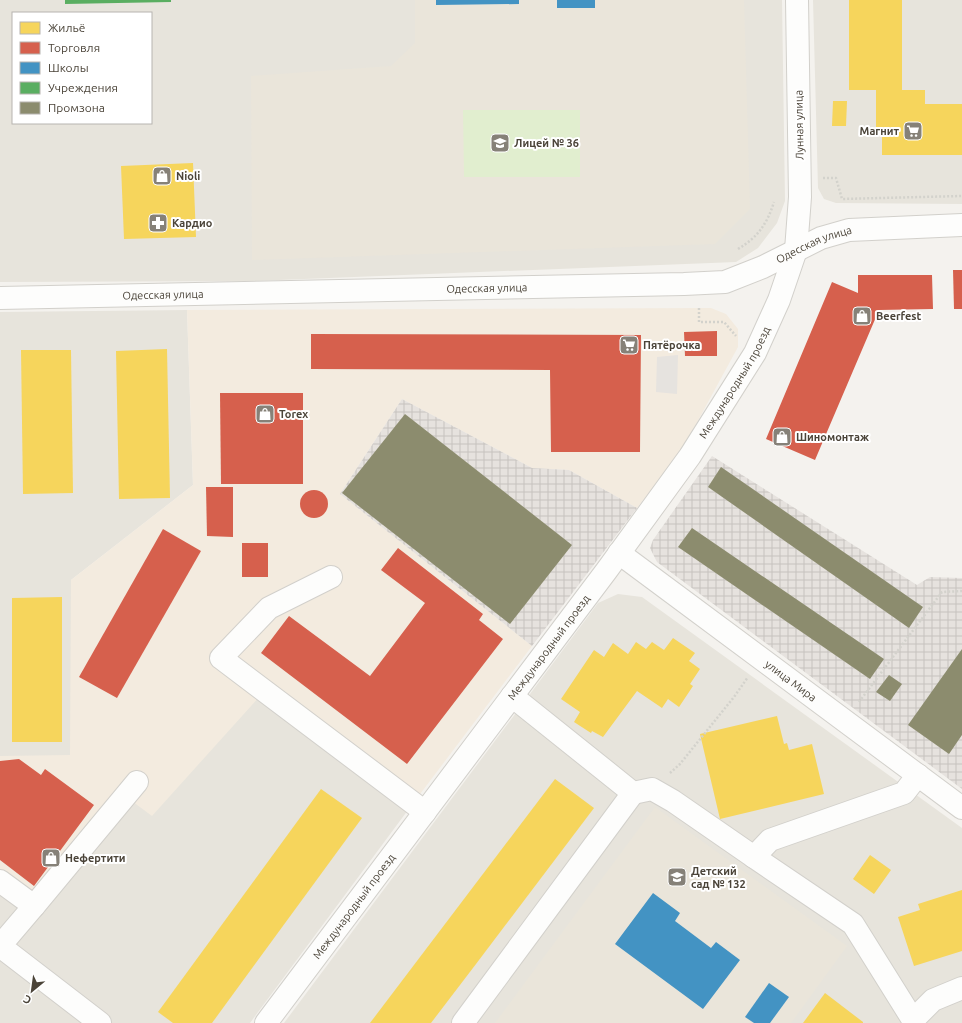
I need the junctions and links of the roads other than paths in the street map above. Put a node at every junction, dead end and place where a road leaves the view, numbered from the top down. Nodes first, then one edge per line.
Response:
1 (797, 0) edge
2 (962, 225) edge
3 (796, 250) junction
4 (0, 298) edge
5 (619, 553) junction
6 (331, 577) dead end
7 (512, 696) junction
8 (918, 775) junction
9 (137, 782) dead end
10 (643, 791) junction
11 (962, 808) edge
12 (425, 812) junction
13 (754, 857) junction
14 (0, 881) edge
15 (34, 906) junction
16 (962, 988) edge
17 (912, 1022) edge
18 (100, 1023) edge
19 (266, 1023) edge
20 (463, 1023) edge

1 - 3 street, Лунная улица
2 - 3 street, Одесская улица
3 - 4 street, Одесская улица
3 - 5 street, Международный проезд
5 - 7 street, Международный проезд
5 - 8 street, улица Мира
6 - 12 street
7 - 10 street
7 - 12 street, Международный проезд
8 - 11 street, улица Мира
8 - 13 street
9 - 15 street
10 - 13 street
10 - 20 street
12 - 19 street, Международный проезд
13 - 17 street
14 - 15 street
15 - 18 street
16 - 17 street

